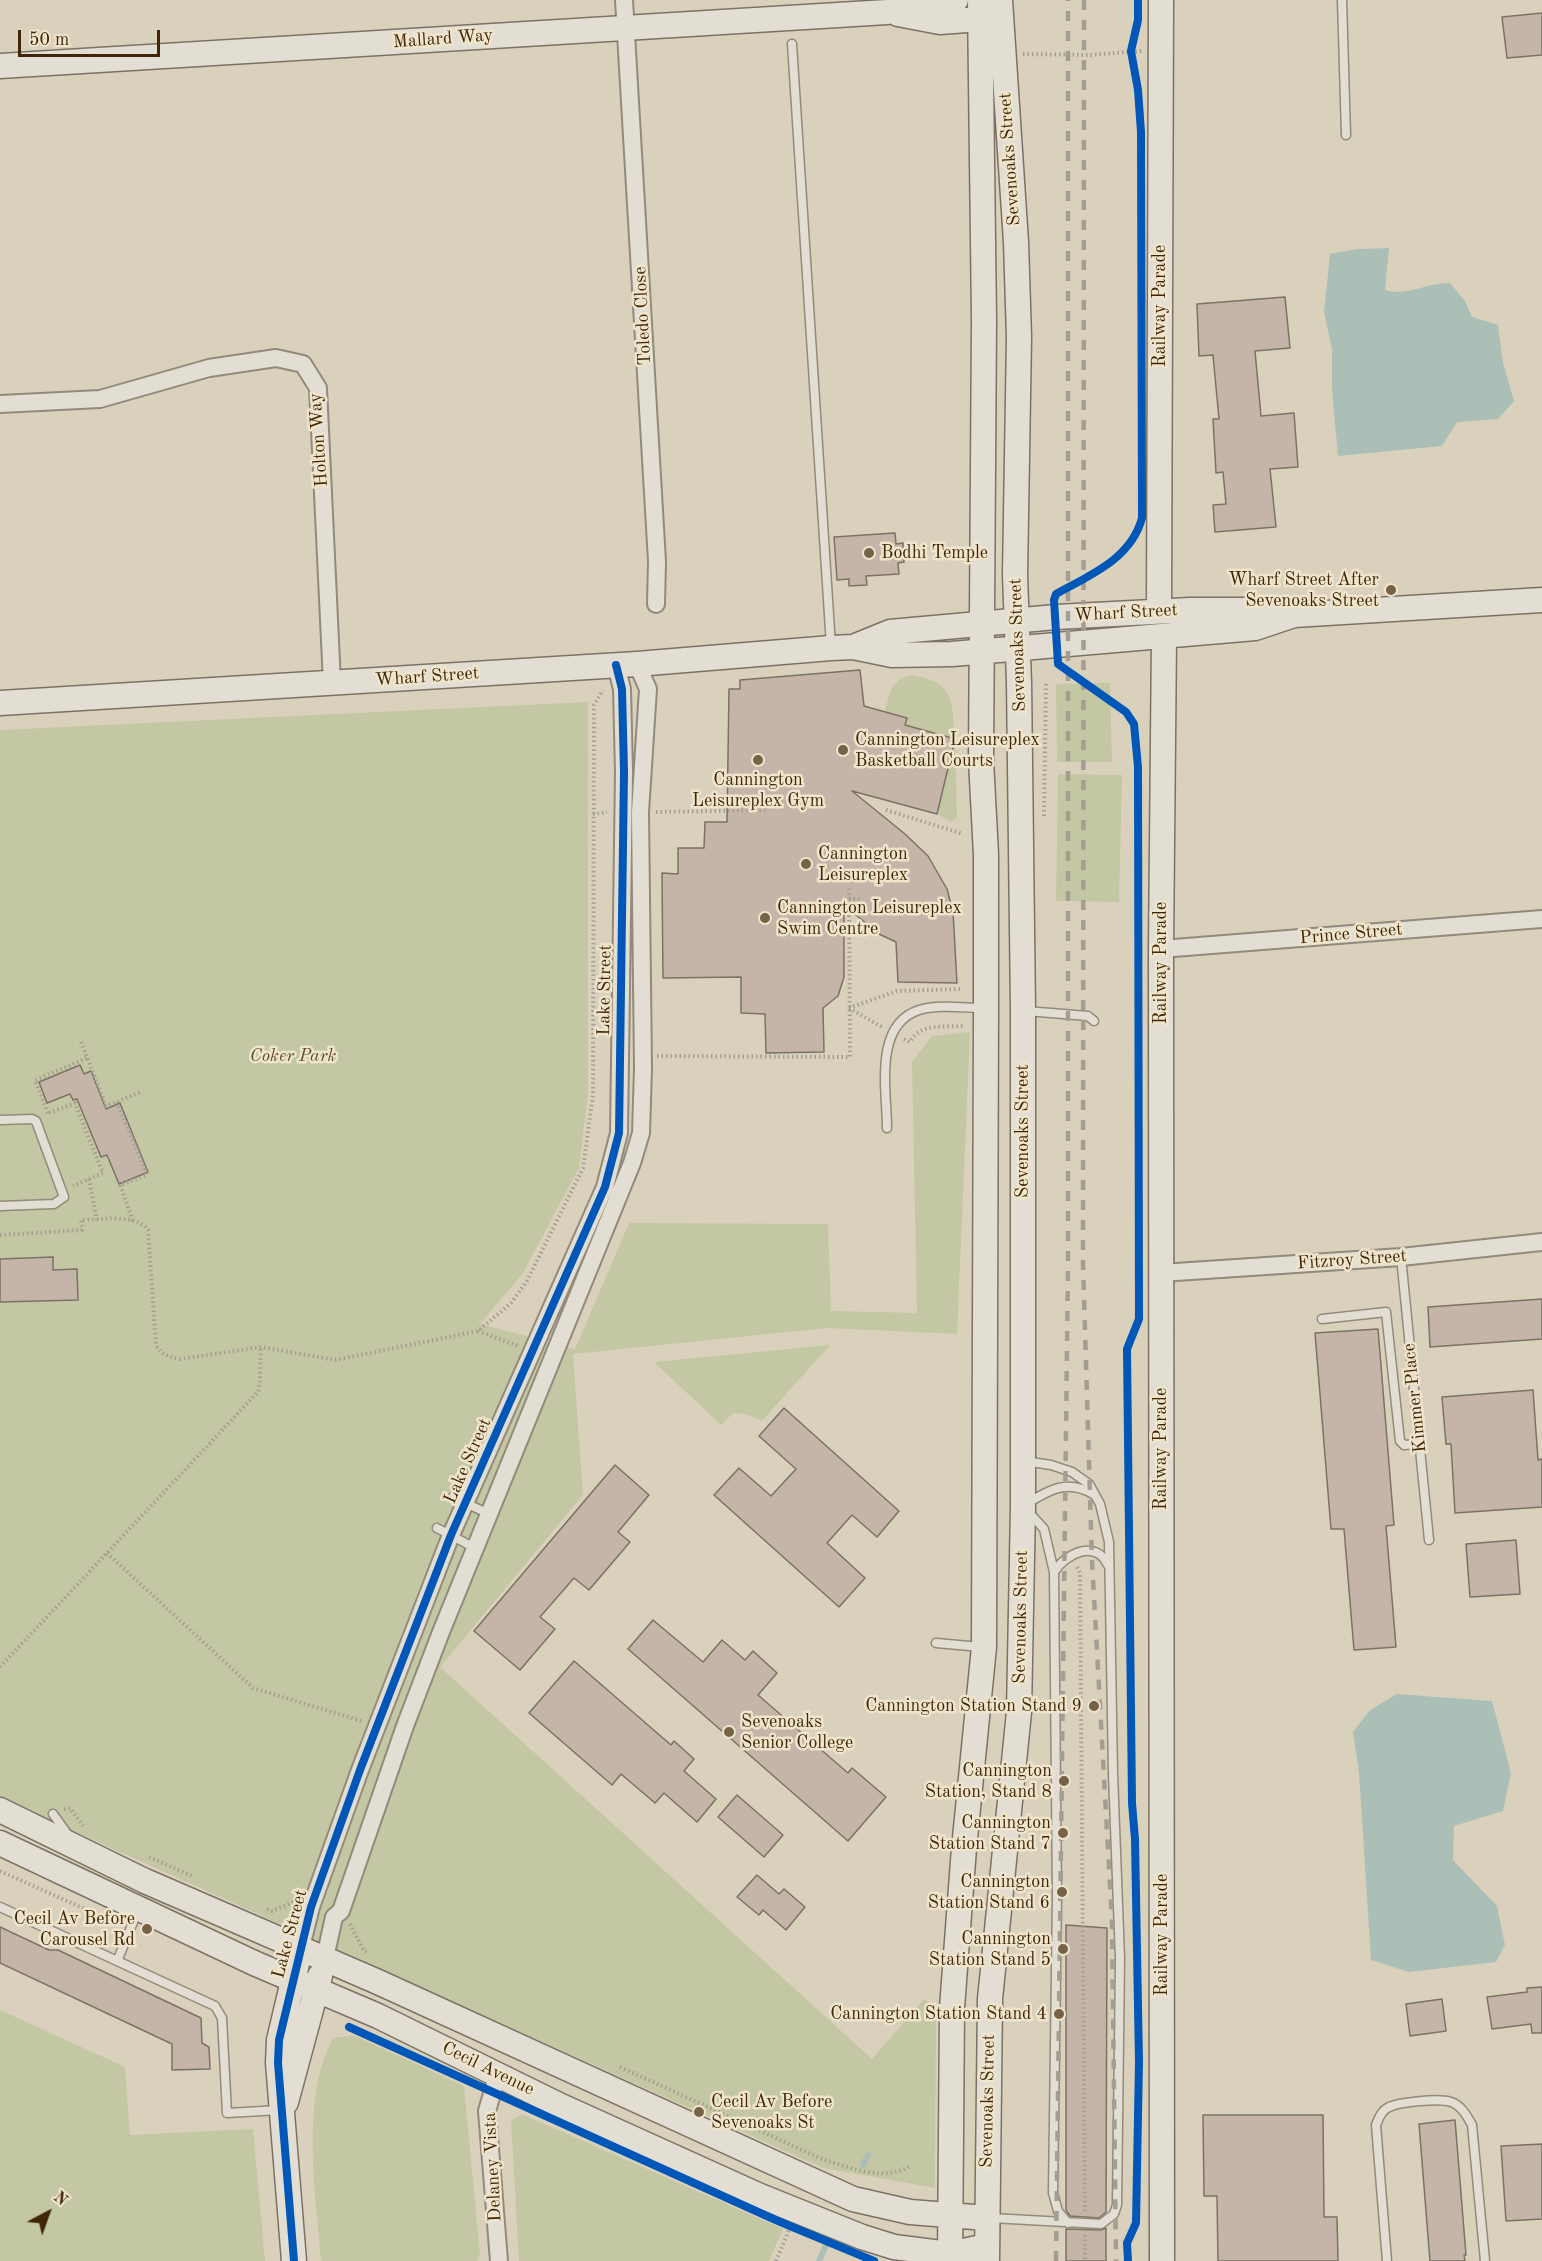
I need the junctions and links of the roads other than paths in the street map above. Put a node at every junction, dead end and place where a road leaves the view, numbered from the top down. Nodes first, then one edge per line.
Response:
1 (624, 0) edge
2 (956, 0) edge
3 (1161, 0) edge
4 (1342, 0) edge
5 (990, 9) edge
6 (886, 12) junction
7 (626, 28) junction
8 (792, 44) dead end
9 (0, 66) edge
10 (1346, 135) dead end
11 (0, 404) edge
12 (1542, 600) edge
13 (656, 604) dead end
14 (1159, 611) junction
15 (1294, 615) junction
16 (1017, 620) junction
17 (981, 624) junction
18 (1164, 636) junction
19 (1018, 647) junction
20 (842, 648) junction
21 (981, 652) junction
22 (626, 664) junction
23 (332, 683) junction
24 (0, 703) edge
25 (1542, 919) edge
26 (1161, 949) junction
27 (986, 1008) junction
28 (1023, 1011) junction
29 (1094, 1021) dead end
30 (0, 1120) edge
31 (887, 1128) dead end
32 (0, 1206) edge
33 (1542, 1242) edge
34 (1401, 1257) junction
35 (1161, 1274) junction
36 (1322, 1319) dead end
37 (1419, 1444) junction
38 (986, 1448) junction
39 (1023, 1461) junction
40 (1096, 1496) junction
41 (459, 1500) junction
42 (1023, 1506) junction
43 (489, 1514) junction
44 (444, 1532) junction
45 (1429, 1540) dead end
46 (475, 1548) junction
47 (1110, 1568) junction
48 (1054, 1572) junction
49 (936, 1643) dead end
50 (984, 1647) junction
51 (1020, 1680) junction
52 (0, 1810) edge
53 (53, 1814) dead end
54 (85, 1840) junction
55 (0, 1843) edge
56 (0, 1907) edge
57 (138, 1910) junction
58 (301, 1947) junction
59 (324, 1958) junction
60 (118, 1959) junction
61 (293, 1980) junction
62 (317, 1990) junction
63 (498, 2073) junction
64 (284, 2110) junction
65 (950, 2216) junction
66 (987, 2218) junction
67 (1068, 2223) junction
68 (987, 2253) edge
69 (949, 2258) edge
70 (294, 2261) edge
71 (499, 2261) edge
72 (1162, 2261) edge
73 (1387, 2261) edge
74 (1485, 2261) edge

1 - 7 street, Toledo Close
2 - 6 main road, Mallard Way
3 - 14 main road, Railway Parade
4 - 10 lane
5 - 6 main road, Mallard Way
5 - 16 main road, Sevenoaks Street
5 - 17 main road, Sevenoaks Street
6 - 7 main road, Mallard Way
7 - 9 main road, Mallard Way
7 - 13 street, Toledo Close
8 - 20 lane
11 - 23 street, Holton Way
12 - 15 main road, Wharf Street
14 - 15 main road, Wharf Street
14 - 16 main road, Wharf Street
15 - 18 main road, Wharf Street
16 - 17 main road, Wharf Street
16 - 19 main road, Sevenoaks Street
17 - 20 main road, Wharf Street
17 - 21 main road, Sevenoaks Street
18 - 19 main road, Wharf Street
18 - 26 main road, Railway Parade
19 - 21 main road, Wharf Street
19 - 28 main road, Sevenoaks Street
20 - 21 main road, Wharf Street
20 - 22 main road, Wharf Street
21 - 27 main road, Sevenoaks Street
22 - 23 main road, Wharf Street
22 - 41 street, Lake Street
22 - 43 street, Lake Street
23 - 24 main road, Wharf Street
25 - 26 street, Prince Street
26 - 35 main road, Railway Parade
27 - 31 lane
27 - 38 main road, Sevenoaks Street
28 - 29 lane
28 - 39 main road, Sevenoaks Street
30 - 32 lane
33 - 34 street, Fitzroy Street
34 - 35 street, Fitzroy Street
34 - 37 lane, Kimmer Place
35 - 72 main road, Railway Parade
36 - 37 lane
37 - 45 lane, Kimmer Place
38 - 39 main road
38 - 50 main road, Sevenoaks Street
39 - 40 lane
39 - 42 main road, Sevenoaks Street
40 - 42 lane
40 - 47 lane
41 - 43 lane
41 - 44 street, Lake Street
42 - 48 lane
42 - 51 main road, Sevenoaks Street
43 - 46 street, Lake Street
44 - 46 lane
44 - 58 street, Lake Street
46 - 59 street, Lake Street
47 - 48 lane
47 - 67 lane
48 - 67 lane
49 - 50 lane
50 - 51 main road
50 - 65 main road, Sevenoaks Street
51 - 66 main road, Sevenoaks Street
52 - 54 main road, Cecil Avenue
53 - 54 lane
54 - 58 main road, Cecil Avenue
55 - 57 main road, Cecil Avenue
56 - 60 lane
57 - 60 lane
57 - 61 main road, Cecil Avenue
58 - 59 main road, Cecil Avenue
58 - 61 main road, Lake Street
59 - 62 main road, Lake Street
59 - 65 main road, Cecil Avenue
60 - 64 lane
61 - 62 main road, Cecil Avenue
61 - 64 main road, Lake Street
62 - 63 main road, Cecil Avenue
62 - 64 main road, Lake Street
63 - 69 main road, Cecil Avenue
63 - 71 street, Delaney Vista
64 - 70 main road, Lake Street
65 - 66 main road, Cecil Avenue
65 - 69 main road, Sevenoaks Street
66 - 67 lane
66 - 68 main road, Sevenoaks Street
68 - 69 main road, Cecil Avenue
73 - 74 lane

